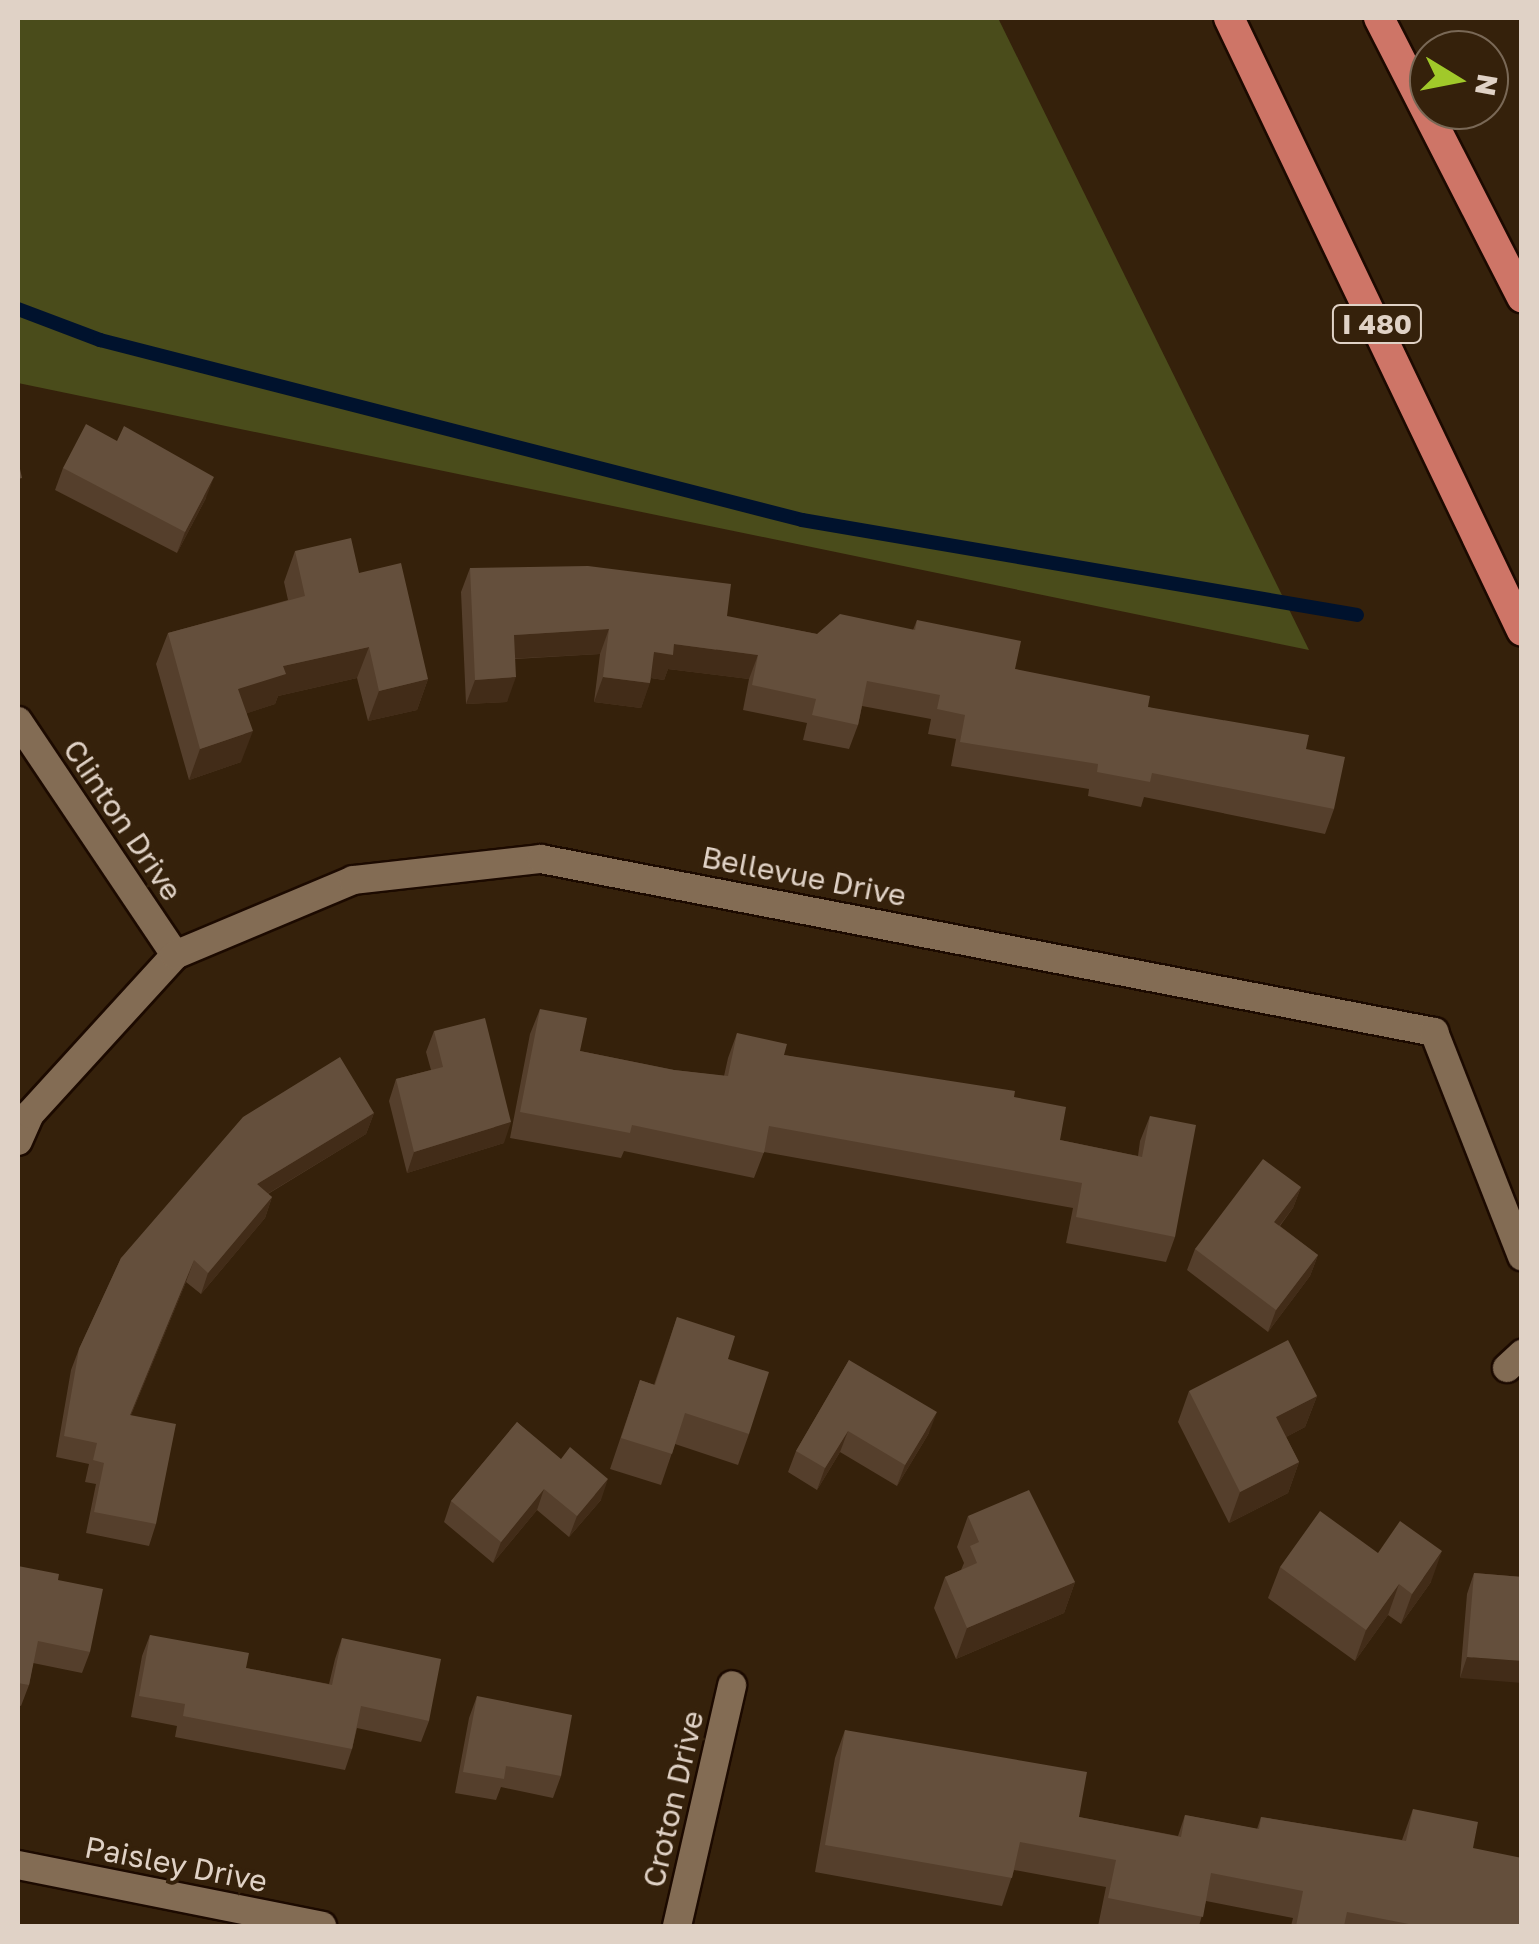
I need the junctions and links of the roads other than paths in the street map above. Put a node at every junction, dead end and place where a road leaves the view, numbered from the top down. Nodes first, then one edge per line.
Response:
1 (1229, 18) edge
2 (1379, 18) edge
3 (1522, 297) edge
4 (1522, 631) edge
5 (18, 721) edge
6 (175, 954) junction
7 (18, 1140) edge
8 (1522, 1256) edge
9 (732, 1686) dead end
10 (18, 1865) edge
11 (322, 1926) edge
12 (678, 1926) edge

1 - 4 highway, I 480
2 - 3 highway
5 - 6 street, Clinton Drive
6 - 7 street, Bellevue Drive
6 - 8 street, Bellevue Drive
9 - 12 street, Croton Drive
10 - 11 street, Paisley Drive

